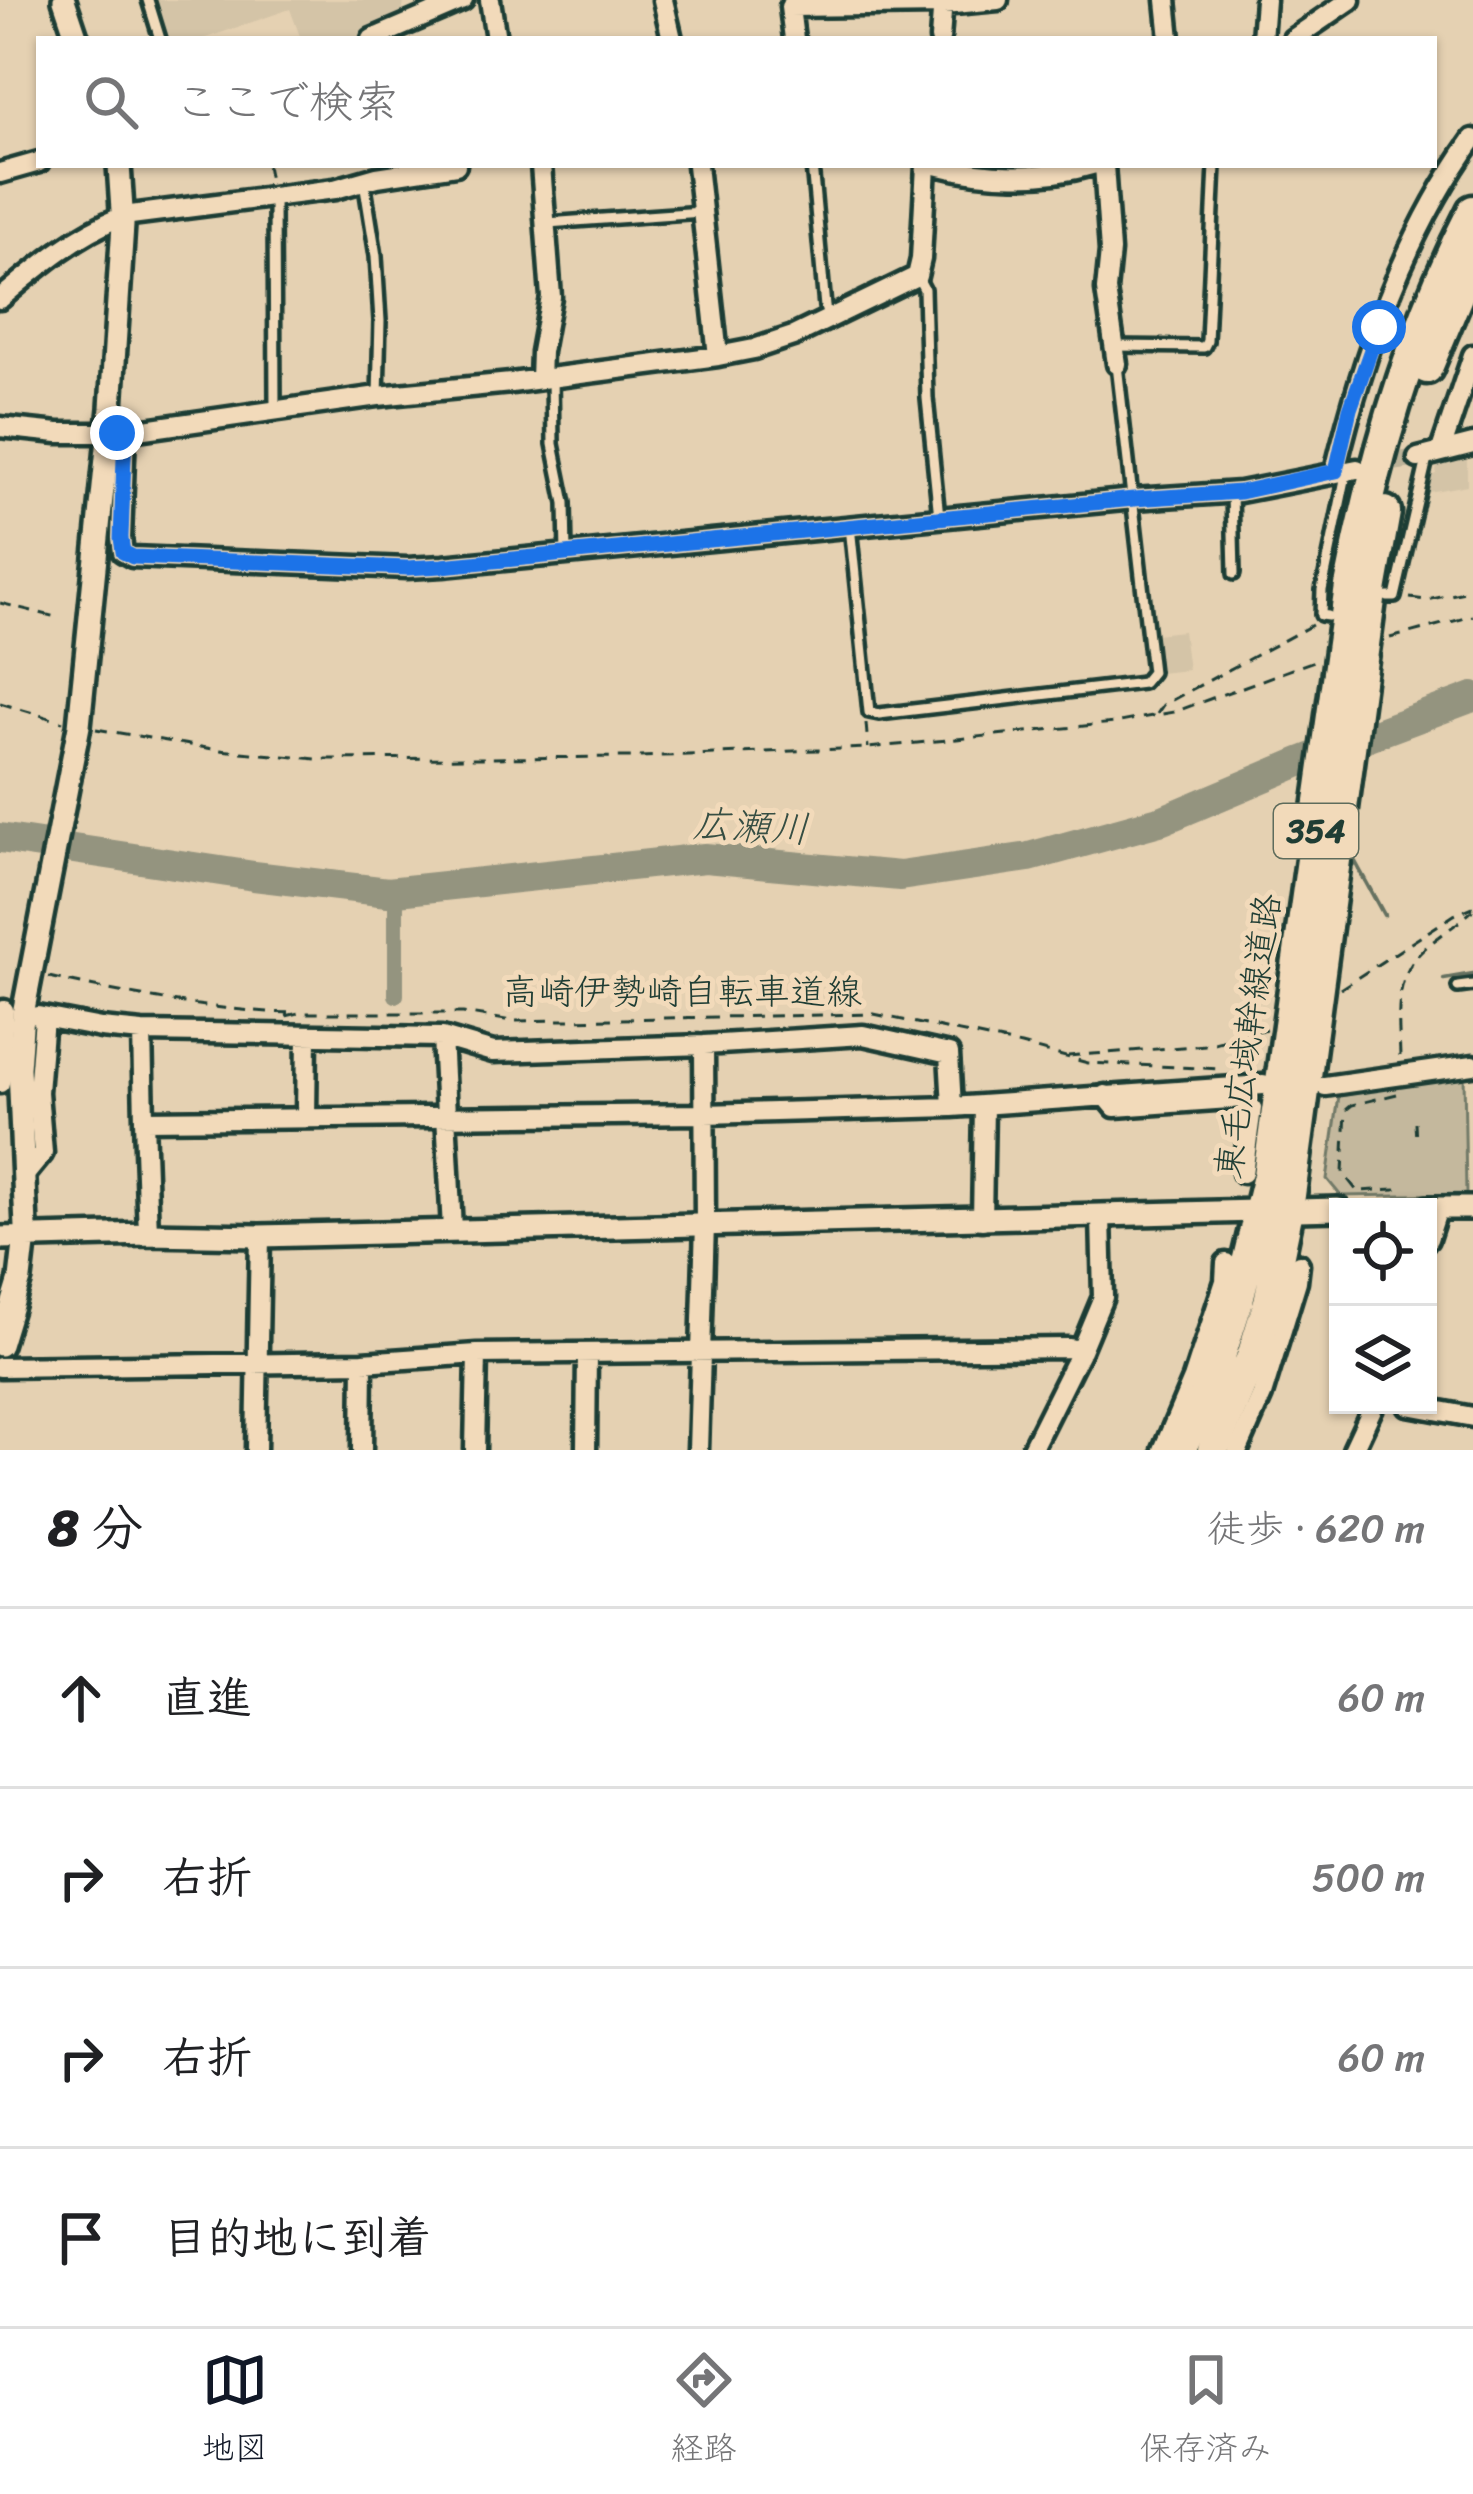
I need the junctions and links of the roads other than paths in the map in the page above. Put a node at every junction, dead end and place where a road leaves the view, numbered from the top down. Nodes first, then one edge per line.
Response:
1 (64, 0) edge
2 (148, 0) edge
3 (410, 0) edge
4 (463, 0) edge
5 (490, 0) edge
6 (664, 0) edge
7 (998, 0) edge
8 (1166, 0) edge
9 (1265, 0) edge
10 (1350, 0) edge
11 (943, 2) edge
12 (789, 3) edge
13 (409, 24) junction
14 (76, 36) edge
15 (159, 36) edge
16 (379, 36) edge
17 (496, 36) edge
18 (670, 36) edge
19 (794, 36) edge
20 (940, 36) edge
21 (1170, 36) edge
22 (1262, 36) edge
23 (1297, 36) edge
24 (1473, 139) edge
25 (36, 163) edge
26 (119, 168) edge
27 (346, 168) edge
28 (440, 168) edge
29 (542, 168) edge
30 (697, 168) edge
31 (812, 168) edge
32 (926, 168) edge
33 (958, 168) edge
34 (1077, 168) edge
35 (1104, 168) edge
36 (1215, 168) edge
37 (0, 173) edge
38 (355, 184) junction
39 (274, 198) junction
40 (1473, 211) edge
41 (702, 212) junction
42 (123, 216) junction
43 (547, 223) junction
44 (1473, 258) edge
45 (917, 276) junction
46 (0, 299) edge
47 (829, 319) junction
48 (1115, 355) junction
49 (1473, 355) edge
50 (718, 356) junction
51 (546, 378) junction
52 (378, 396) junction
53 (275, 412) junction
54 (0, 427) edge
55 (117, 433) junction
56 (1473, 444) edge
57 (1429, 454) junction
58 (1346, 470) junction
59 (1232, 493) junction
60 (1134, 499) junction
61 (939, 518) junction
62 (850, 526) junction
63 (566, 555) junction
64 (1234, 574) dead end
65 (1392, 597) road end
66 (1325, 615) road end
67 (1352, 655) junction
68 (1473, 986) edge
69 (1458, 987) dead end
70 (5, 1010) edge
71 (142, 1032) junction
72 (307, 1036) junction
73 (442, 1037) junction
74 (704, 1045) junction
75 (1473, 1065) edge
76 (0, 1083) edge
77 (1262, 1085) dead end
78 (1325, 1086) dead end
79 (1106, 1095) junction
80 (984, 1105) junction
81 (952, 1107) junction
82 (704, 1114) junction
83 (447, 1115) junction
84 (306, 1117) junction
85 (144, 1120) junction
86 (1243, 1173) dead end
87 (25, 1175) junction
88 (1437, 1208) edge
89 (1473, 1208) edge
90 (1329, 1209) edge
91 (1275, 1211) junction
92 (1101, 1216) junction
93 (982, 1220) junction
94 (705, 1224) junction
95 (452, 1230) junction
96 (148, 1234) junction
97 (260, 1236) junction
98 (25, 1237) junction
99 (0, 1238) edge
100 (1226, 1263) dead end
101 (1299, 1264) dead end
102 (1269, 1302) junction
103 (1279, 1343) junction
104 (0, 1345) edge
105 (1081, 1350) junction
106 (699, 1351) junction
107 (587, 1353) junction
108 (477, 1354) junction
109 (257, 1362) junction
110 (363, 1362) junction
111 (0, 1367) edge
112 (1437, 1410) edge
113 (1370, 1414) edge
114 (1473, 1417) edge
115 (1176, 1440) edge
116 (256, 1450) edge
117 (362, 1450) edge
118 (475, 1450) edge
119 (586, 1450) edge
120 (698, 1450) edge
121 (1031, 1450) edge
122 (1213, 1450) edge
123 (1238, 1450) edge
124 (1354, 1450) edge

1 - 14 street
2 - 15 lane
3 - 13 street
4 - 13 street
5 - 17 street
6 - 18 street
7 - 11 street
8 - 21 street
9 - 22 street
10 - 23 street
11 - 12 street
11 - 20 street
12 - 19 street
13 - 16 street
24 - 58 street
25 - 37 street
26 - 42 street
27 - 38 lane
28 - 38 street
29 - 43 street
30 - 41 street
31 - 47 lane
32 - 45 street
33 - 34 street
35 - 48 street
36 - 48 lane
38 - 39 street
38 - 52 lane
39 - 42 street
39 - 53 lane
40 - 67 highway, 東毛広域幹線道路 / 354
41 - 43 lane
41 - 50 street
42 - 46 street
42 - 55 street
43 - 51 street
44 - 67 highway, 東毛広域幹線道路 / 354
45 - 47 street
45 - 61 lane
47 - 50 street
48 - 60 lane
49 - 57 street
50 - 51 street
51 - 52 street
51 - 63 lane
52 - 53 street
53 - 55 street
54 - 55 street
55 - 63 street
55 - 87 street
56 - 57 street
57 - 65 lane
58 - 59 street
58 - 66 lane
59 - 60 street
59 - 64 lane
60 - 61 street
60 - 62 lane
61 - 62 street
62 - 63 street
67 - 91 highway, 東毛広域幹線道路 / 354
68 - 69 lane
70 - 76 street
71 - 72 street
71 - 85 street
71 - 87 street
72 - 73 street
72 - 84 street
73 - 74 street
73 - 83 street
74 - 81 street
74 - 82 street
75 - 78 street
77 - 79 street
79 - 80 street
79 - 86 street
80 - 81 street
80 - 93 street
81 - 82 street
82 - 83 street
82 - 94 street
83 - 84 street
83 - 95 street
84 - 85 street
85 - 96 street
87 - 98 street
88 - 89 street
90 - 91 street
91 - 92 street
91 - 102 highway, 東毛広域幹線道路 / 354
91 - 115 highway, 東毛広域幹線道路 / 354
92 - 93 street
92 - 105 street
93 - 94 street
94 - 95 street
94 - 106 street
95 - 97 street
96 - 97 street
96 - 98 street
97 - 109 street
98 - 99 street
98 - 104 street
100 - 115 street
101 - 103 street
102 - 103 street
102 - 122 highway, 東毛広域幹線道路 / 354
103 - 123 street
105 - 106 street
105 - 121 street
106 - 107 street
106 - 120 street
107 - 108 street
107 - 119 street
108 - 110 street
108 - 118 street
109 - 110 street
109 - 111 street
109 - 116 street
110 - 117 street
112 - 114 street
113 - 124 street

